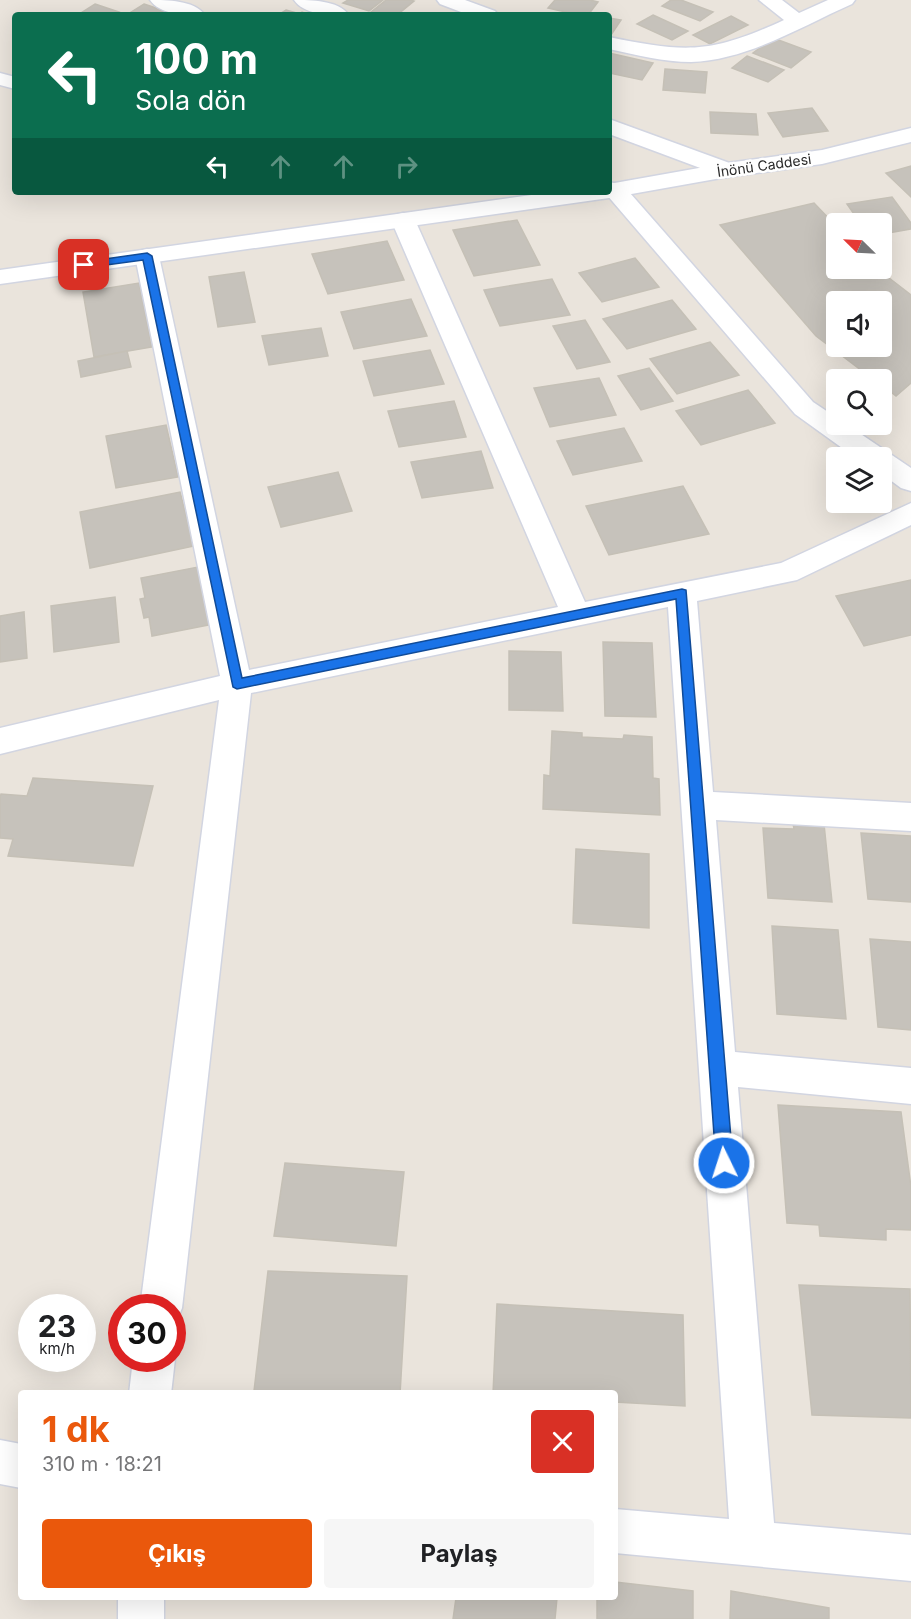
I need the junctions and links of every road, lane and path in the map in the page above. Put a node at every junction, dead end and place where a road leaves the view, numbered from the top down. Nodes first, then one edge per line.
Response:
1 (160, 0) edge
2 (304, 0) edge
3 (447, 0) edge
4 (770, 0) edge
5 (845, 0) edge
6 (188, 12) edge
7 (332, 12) edge
8 (480, 12) edge
9 (796, 20) junction
10 (612, 44) edge
11 (612, 127) edge
12 (911, 135) edge
13 (727, 170) junction
14 (612, 190) edge
15 (612, 194) edge
16 (581, 195) edge
17 (404, 220) junction
18 (147, 256) junction
19 (0, 277) edge
20 (860, 447) edge
21 (892, 468) edge
22 (911, 481) edge
23 (911, 513) edge
24 (682, 593) junction
25 (576, 615) junction
26 (237, 684) junction
27 (0, 741) edge
28 (697, 805) junction
29 (911, 817) edge
30 (717, 1068) junction
31 (911, 1086) edge
32 (163, 1294) edge
33 (153, 1372) edge
34 (150, 1390) edge
35 (0, 1462) edge
36 (18, 1465) edge
37 (618, 1531) edge
38 (753, 1544) junction
39 (911, 1558) edge
40 (141, 1600) edge
41 (141, 1619) edge

1 - 6 street
2 - 7 street
3 - 8 street
4 - 9 street
5 - 9 street
9 - 10 street
11 - 13 street
12 - 13 street, İnönü Caddesi
13 - 14 street, İnönü Caddesi
15 - 20 street
16 - 17 street, İnönü Caddesi
17 - 18 street, İnönü Caddesi
17 - 25 street
18 - 19 street, İnönü Caddesi
18 - 26 street
21 - 22 street
23 - 24 street
24 - 25 street
24 - 28 street
25 - 26 street
26 - 27 street
26 - 32 street
28 - 29 street
28 - 30 street
30 - 31 street
30 - 38 street
33 - 34 street
35 - 36 street
37 - 38 street
38 - 39 street
40 - 41 street

